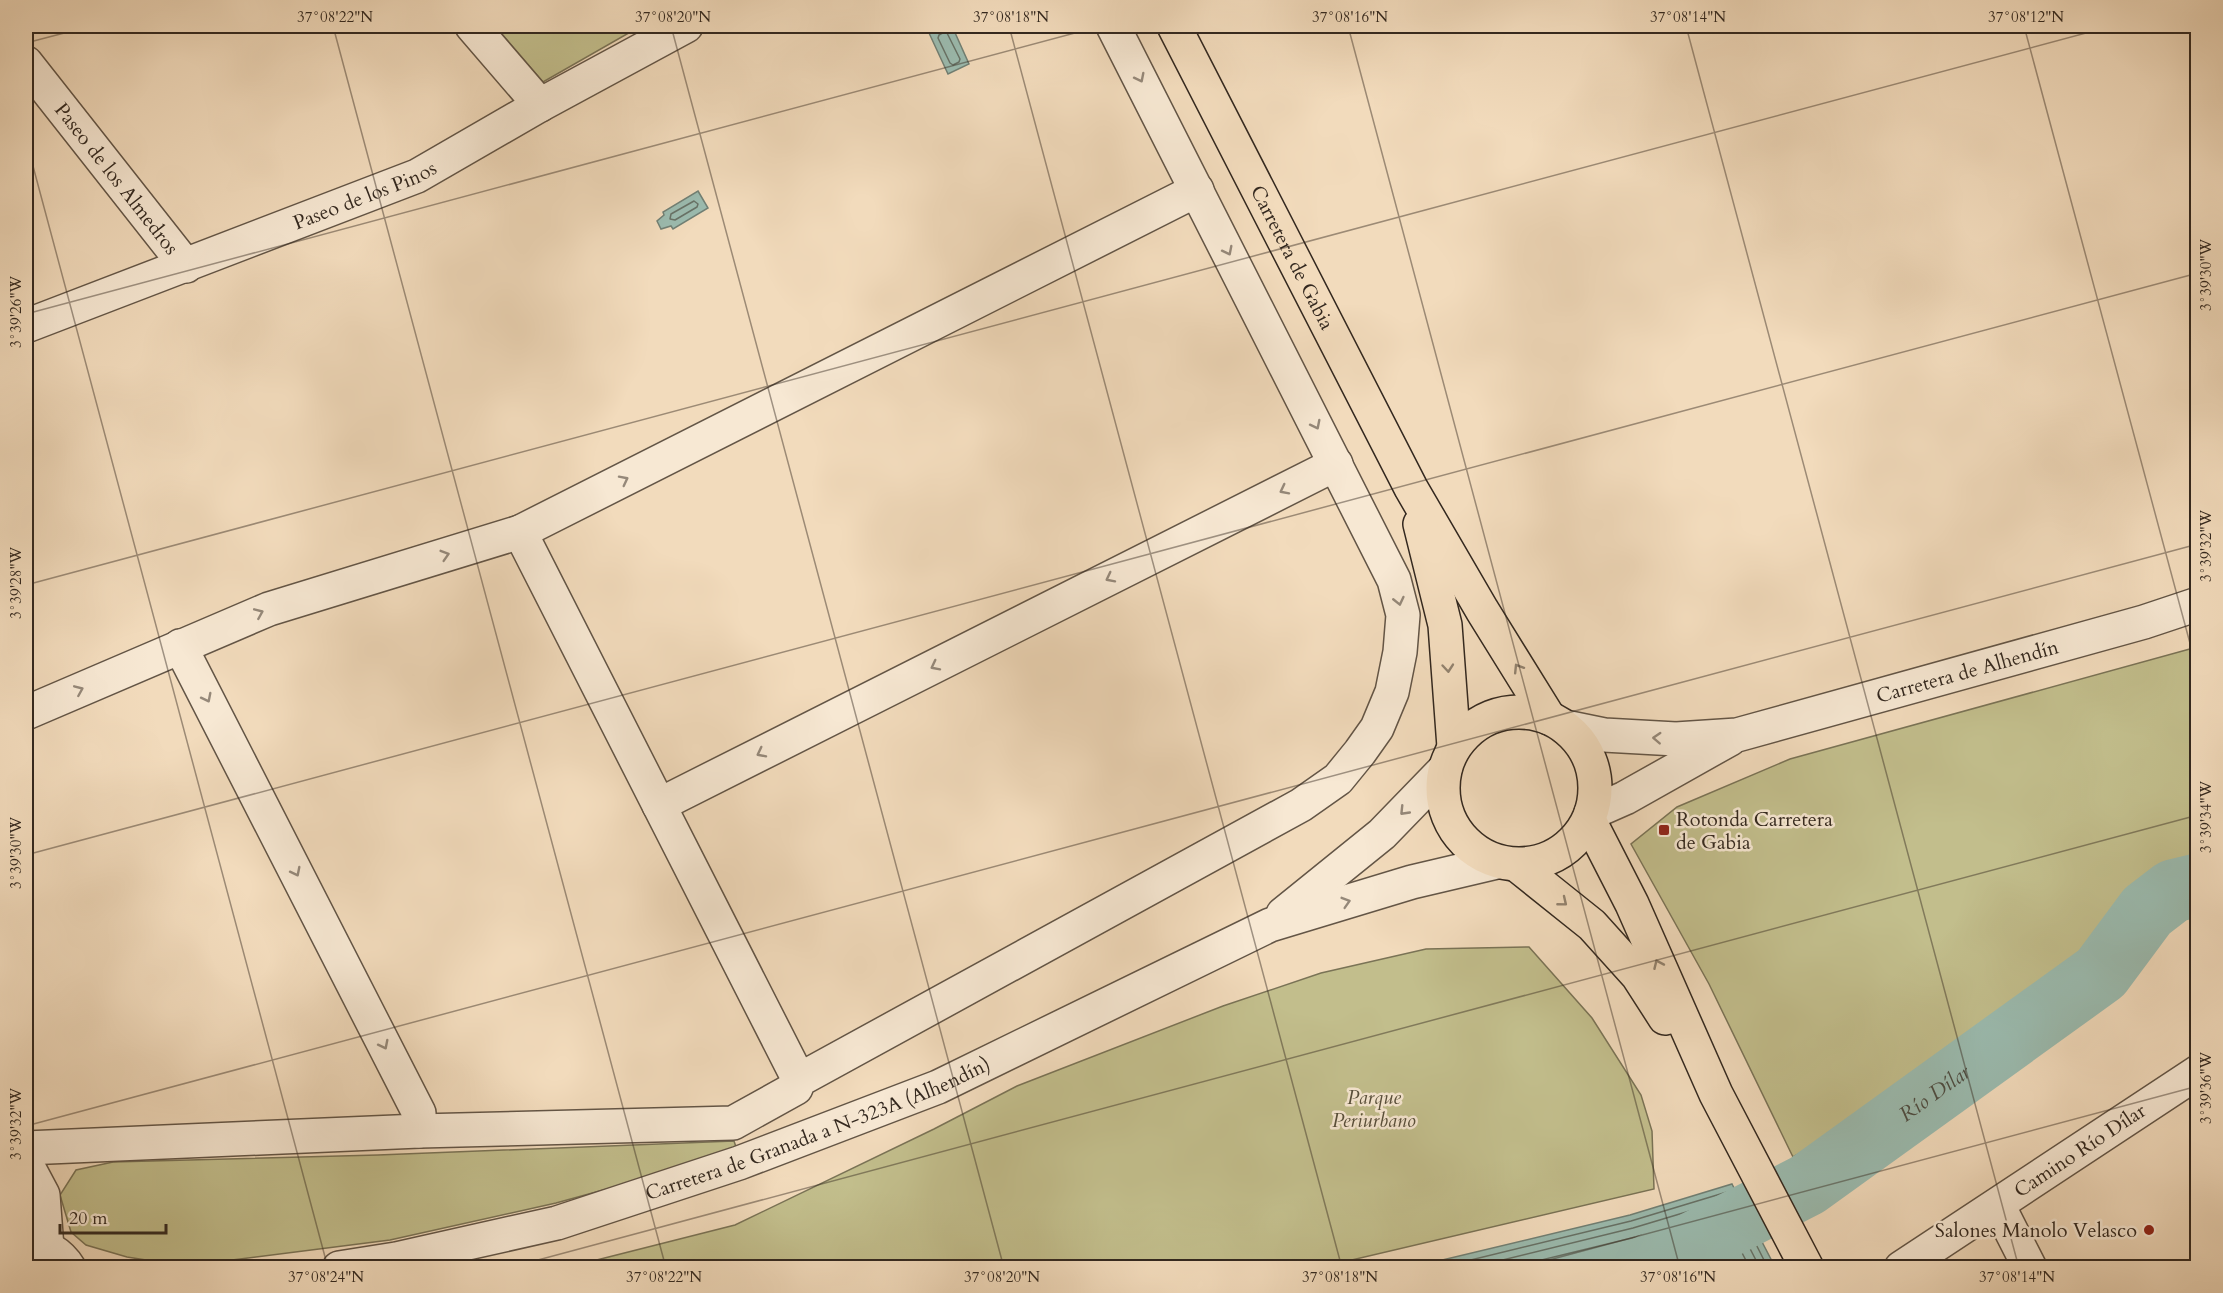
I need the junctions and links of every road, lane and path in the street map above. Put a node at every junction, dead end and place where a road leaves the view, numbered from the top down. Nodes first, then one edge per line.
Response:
1 (472, 26) edge
2 (686, 26) edge
3 (1113, 26) edge
4 (1174, 26) edge
5 (26, 63) edge
6 (540, 105) junction
7 (1197, 190) junction
8 (186, 266) junction
9 (26, 326) edge
10 (1336, 464) junction
11 (1411, 488) junction
12 (520, 532) junction
13 (2198, 604) edge
14 (180, 646) junction
15 (26, 713) edge
16 (1557, 722) junction
17 (1737, 735) junction
18 (1449, 758) junction
19 (659, 805) junction
20 (1590, 816) junction
21 (1507, 863) junction
22 (1270, 925) junction
23 (2198, 1072) edge
24 (799, 1080) junction
25 (1716, 1094) junction
26 (419, 1131) junction
27 (26, 1148) edge
28 (26, 1163) edge
29 (1998, 1205) junction
30 (58, 1258) edge
31 (1908, 1266) edge
32 (339, 1268) edge
33 (1807, 1268) edge
34 (2030, 1268) edge

1 - 6 street
2 - 6 street, Paseo de los Pinos
3 -> 7 street
4 - 11 main road, Carretera de Gabia
5 - 8 street, Paseo de los Almedros
6 - 8 street, Paseo de los Pinos
7 -> 10 street
12 -> 7 street
8 - 9 street, Paseo de los Pinos
10 -> 19 street
10 -> 24 street
16 -> 11 main road, Carretera de Gabia
11 -> 18 main road, Carretera de Gabia
14 -> 12 street
12 - 19 street
13 - 17 street, Carretera de Alhendín
15 -> 14 street
14 -> 26 street
17 -> 16 street
16 - 18 main road
16 - 20 main road
17 - 20 street
18 - 21 main road
18 -> 22 street, Carretera de Granada a N-323A (Alhendín)
19 - 24 street
20 - 21 main road
25 -> 20 main road
22 -> 21 street, Carretera de Granada a N-323A (Alhendín)
21 -> 25 main road
22 - 32 street, Carretera de Granada a N-323A (Alhendín)
23 - 29 street, Camino Río Dílar
24 - 26 street
25 - 33 main road
26 - 27 street
28 - 30 street
29 - 31 street, Camino Río Dílar
29 - 34 street

